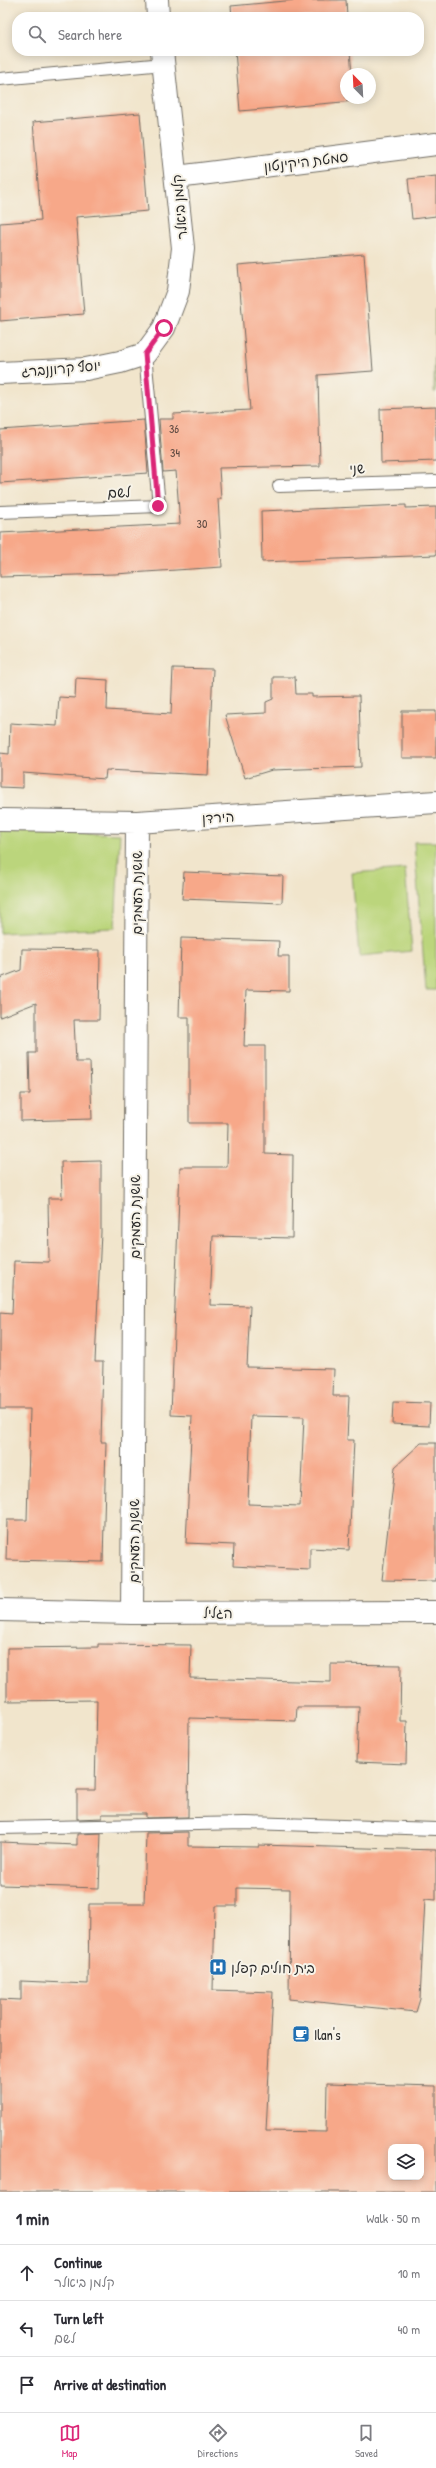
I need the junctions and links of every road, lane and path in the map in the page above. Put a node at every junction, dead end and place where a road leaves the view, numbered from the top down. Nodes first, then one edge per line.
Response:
1 (156, 0) edge
2 (157, 12) edge
3 (163, 57) edge
4 (0, 79) edge
5 (436, 144) edge
6 (177, 177) junction
7 (145, 354) junction
8 (0, 373) edge
9 (436, 481) edge
10 (279, 486) dead end
11 (0, 512) edge
12 (436, 802) edge
13 (0, 820) edge
14 (137, 822) junction
15 (0, 1610) edge
16 (132, 1612) junction
17 (436, 1612) edge
18 (0, 1828) edge
19 (436, 1829) edge

1 - 2 street
3 - 4 lane
3 - 6 street, קלמן ביאלר
5 - 6 street, סמטת היקינטון
6 - 7 street, קלמן ביאלר
7 - 8 street, יוסף קרוננברג
7 - 11 lane, לשם
9 - 10 lane, שני
12 - 14 street, הירדן
13 - 14 street, הירדן
14 - 16 street, שושנת העמקים
15 - 16 street, הגליל
16 - 17 street, הגליל
18 - 19 lane

